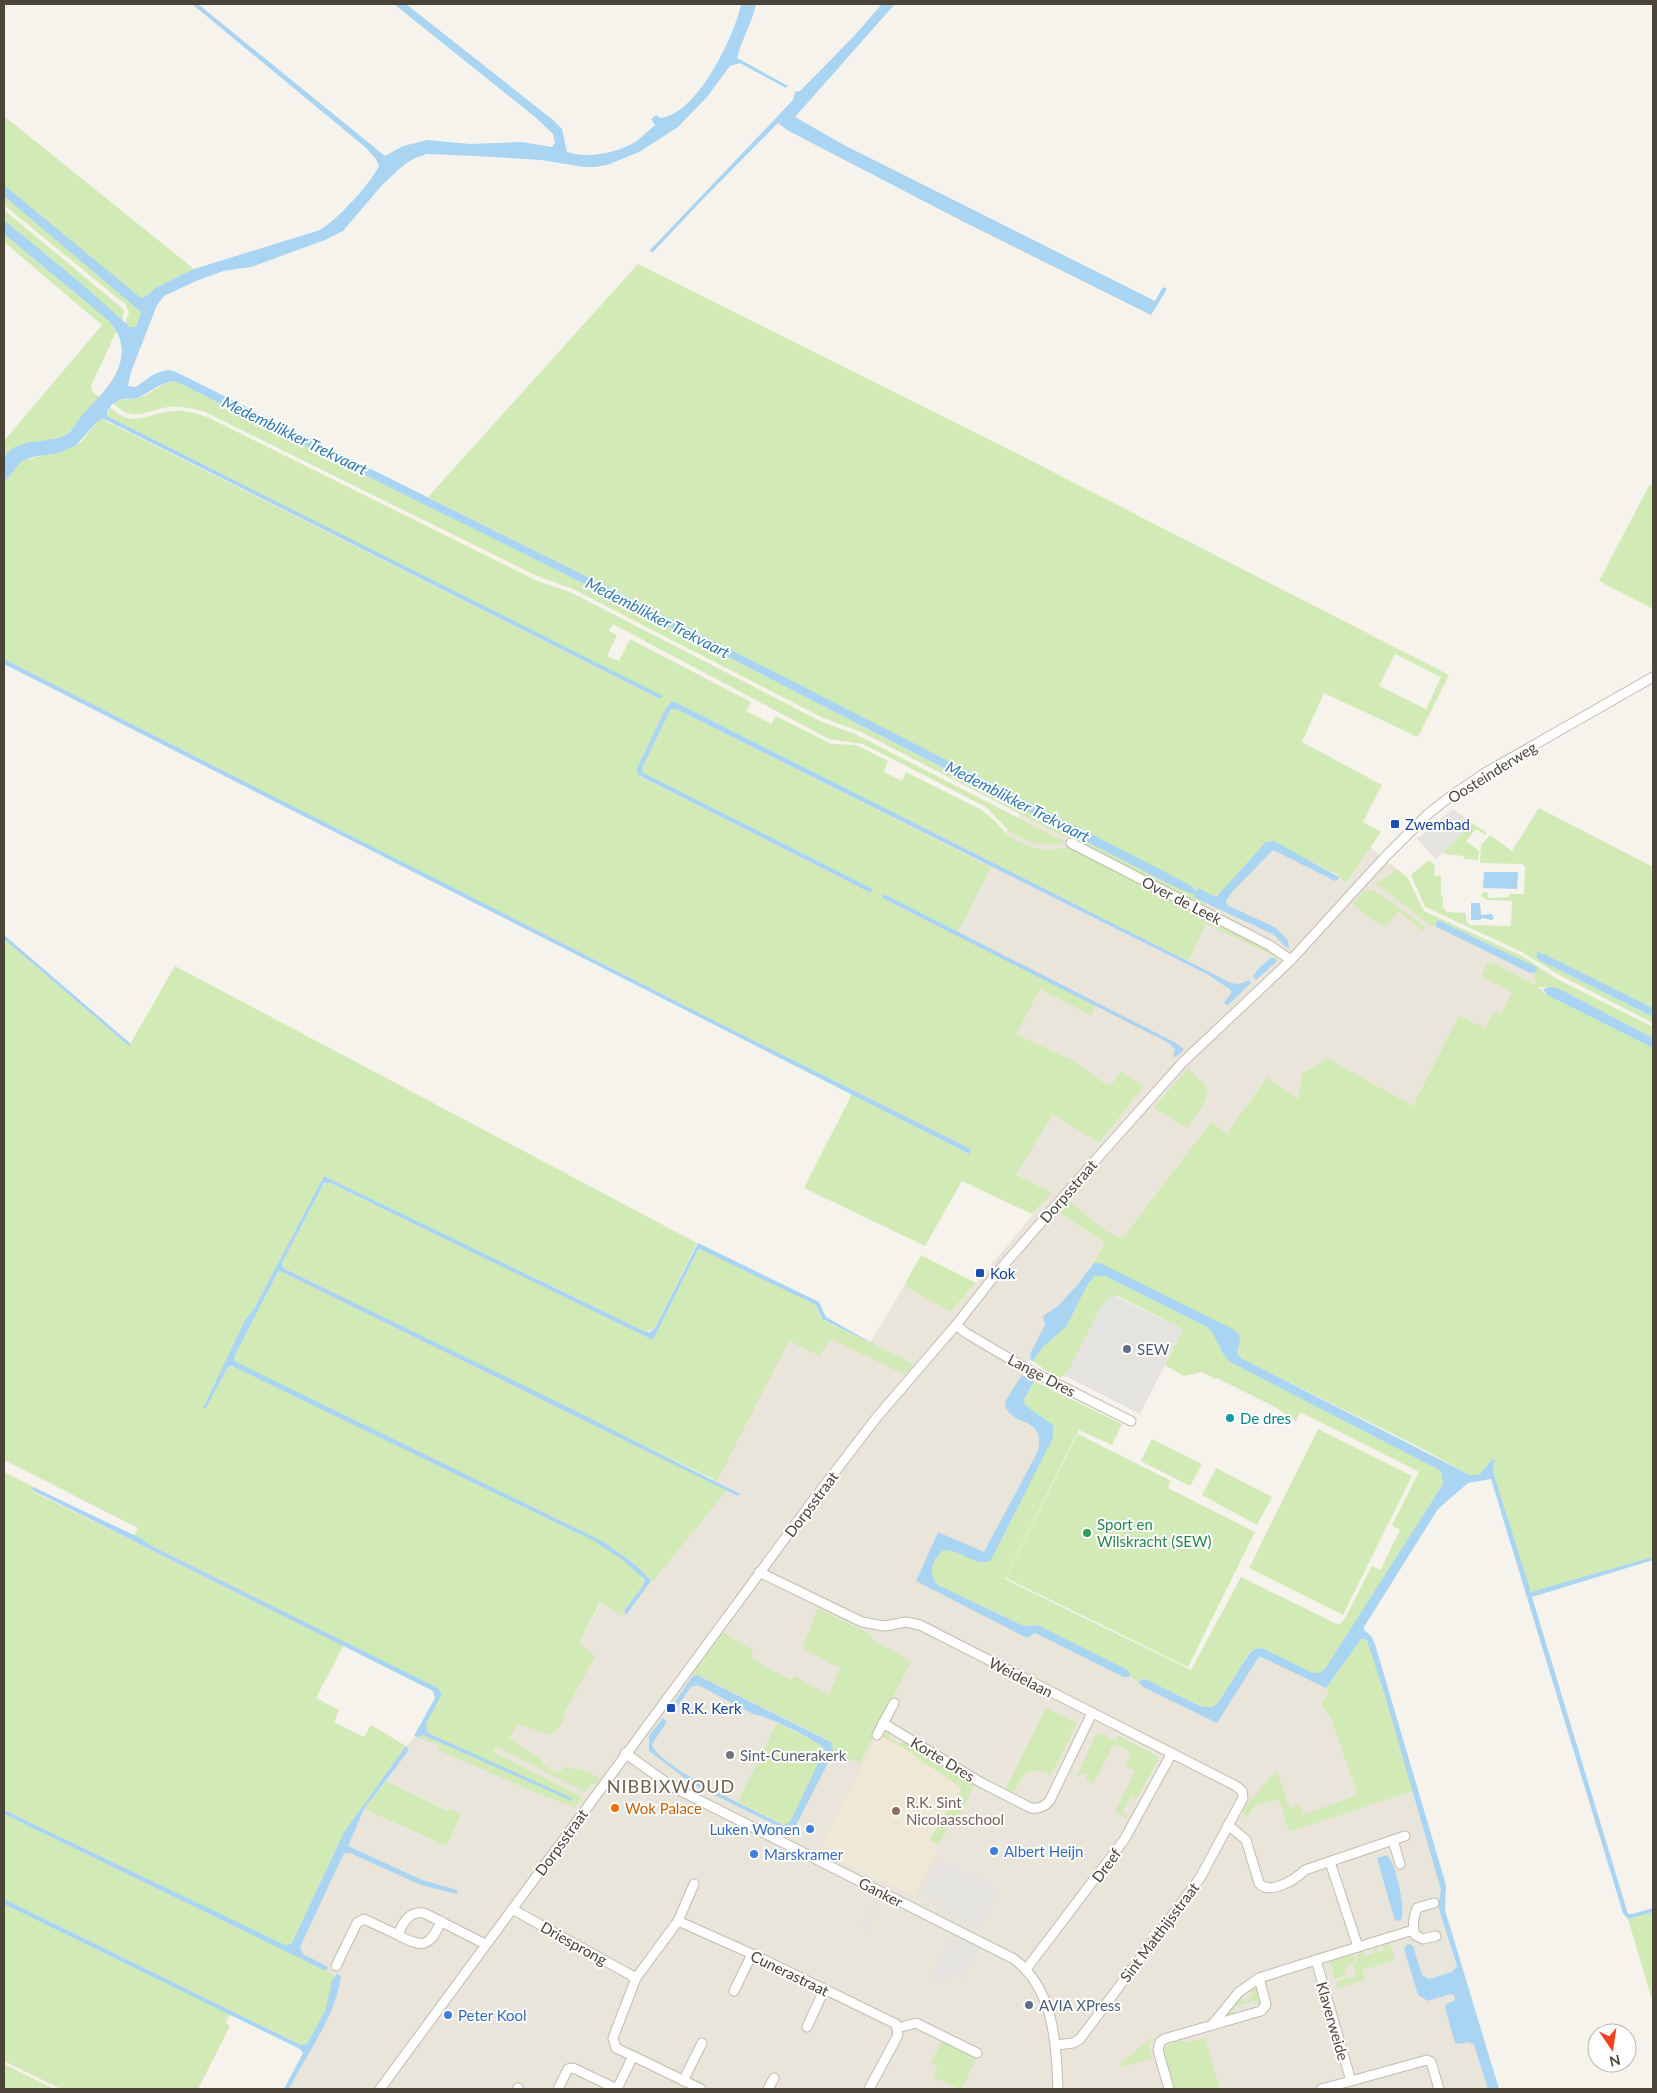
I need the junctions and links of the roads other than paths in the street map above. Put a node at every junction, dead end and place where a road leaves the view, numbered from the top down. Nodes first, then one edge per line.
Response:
1 (1653, 677) edge
2 (1071, 843) dead end
3 (1291, 960) junction
4 (956, 1325) junction
5 (1131, 1421) dead end
6 (760, 1572) junction
7 (894, 1703) dead end
8 (1092, 1713) junction
9 (883, 1723) junction
10 (877, 1735) dead end
11 (1172, 1753) junction
12 (625, 1754) junction
13 (1228, 1824) junction
14 (1405, 1836) dead end
15 (1393, 1840) junction
16 (1330, 1862) junction
17 (1400, 1864) dead end
18 (694, 1884) dead end
19 (1434, 1903) dead end
20 (512, 1909) junction
21 (678, 1921) junction
22 (441, 1922) junction
23 (1413, 1930) junction
24 (398, 1935) junction
25 (1436, 1936) dead end
26 (485, 1944) junction
27 (1358, 1947) junction
28 (752, 1954) junction
29 (1316, 1960) junction
30 (336, 1966) dead end
31 (1027, 1968) junction
32 (636, 1978) junction
33 (1258, 1978) junction
34 (824, 1990) junction
35 (734, 1991) dead end
36 (1212, 2025) junction
37 (807, 2027) dead end
38 (898, 2028) junction
39 (702, 2043) dead end
40 (1056, 2045) junction
41 (978, 2053) dead end
42 (633, 2056) junction
43 (774, 2078) dead end
44 (683, 2081) junction
45 (1350, 2081) junction
46 (380, 2089) edge
47 (558, 2089) edge
48 (701, 2089) edge
49 (768, 2089) edge
50 (870, 2089) edge
51 (1058, 2089) edge
52 (1169, 2089) edge
53 (1321, 2089) edge
54 (1439, 2089) edge

1 - 3 street, Oosteinderweg
2 - 3 street, Over de Leek
3 - 4 street, Dorpsstraat
4 - 5 street, Lange Dres
4 - 6 street, Dorpsstraat
6 - 8 street, Weidelaan
6 - 12 street, Dorpsstraat
7 - 9 street
8 - 9 street, Korte Dres
8 - 11 street, Weidelaan
9 - 10 street
11 - 13 street, Weidelaan
11 - 31 street, Dreef
12 - 20 street, Dorpsstraat
12 - 31 street, Ganker
13 - 16 street
13 - 40 street, Sint Matthijsstraat
14 - 15 street
15 - 16 street
15 - 17 street
16 - 27 street
18 - 21 street
19 - 23 street
20 - 26 street, Dorpsstraat
20 - 32 street, Driesprong
21 - 28 street, Cunerastraat
21 - 32 street
22 - 24 street
22 - 24 street
22 - 26 street
23 - 25 street
23 - 27 street, Klaverweide
24 - 30 street
26 - 46 street, Dorpsstraat
27 - 29 street, Klaverweide
28 - 34 street, Cunerastraat
28 - 35 street
29 - 33 street, Klaverweide
29 - 45 street, Klaverweide
31 - 40 street, Ganker
32 - 42 street
33 - 36 street
33 - 36 street
34 - 37 street
34 - 38 street, Cunerastraat
36 - 52 street
38 - 41 street
38 - 50 street
39 - 44 street
40 - 51 street, Ganker
42 - 44 street
42 - 47 street
43 - 49 street
44 - 48 street
45 - 53 street, Klaverweide
45 - 54 street, Klaverweide

